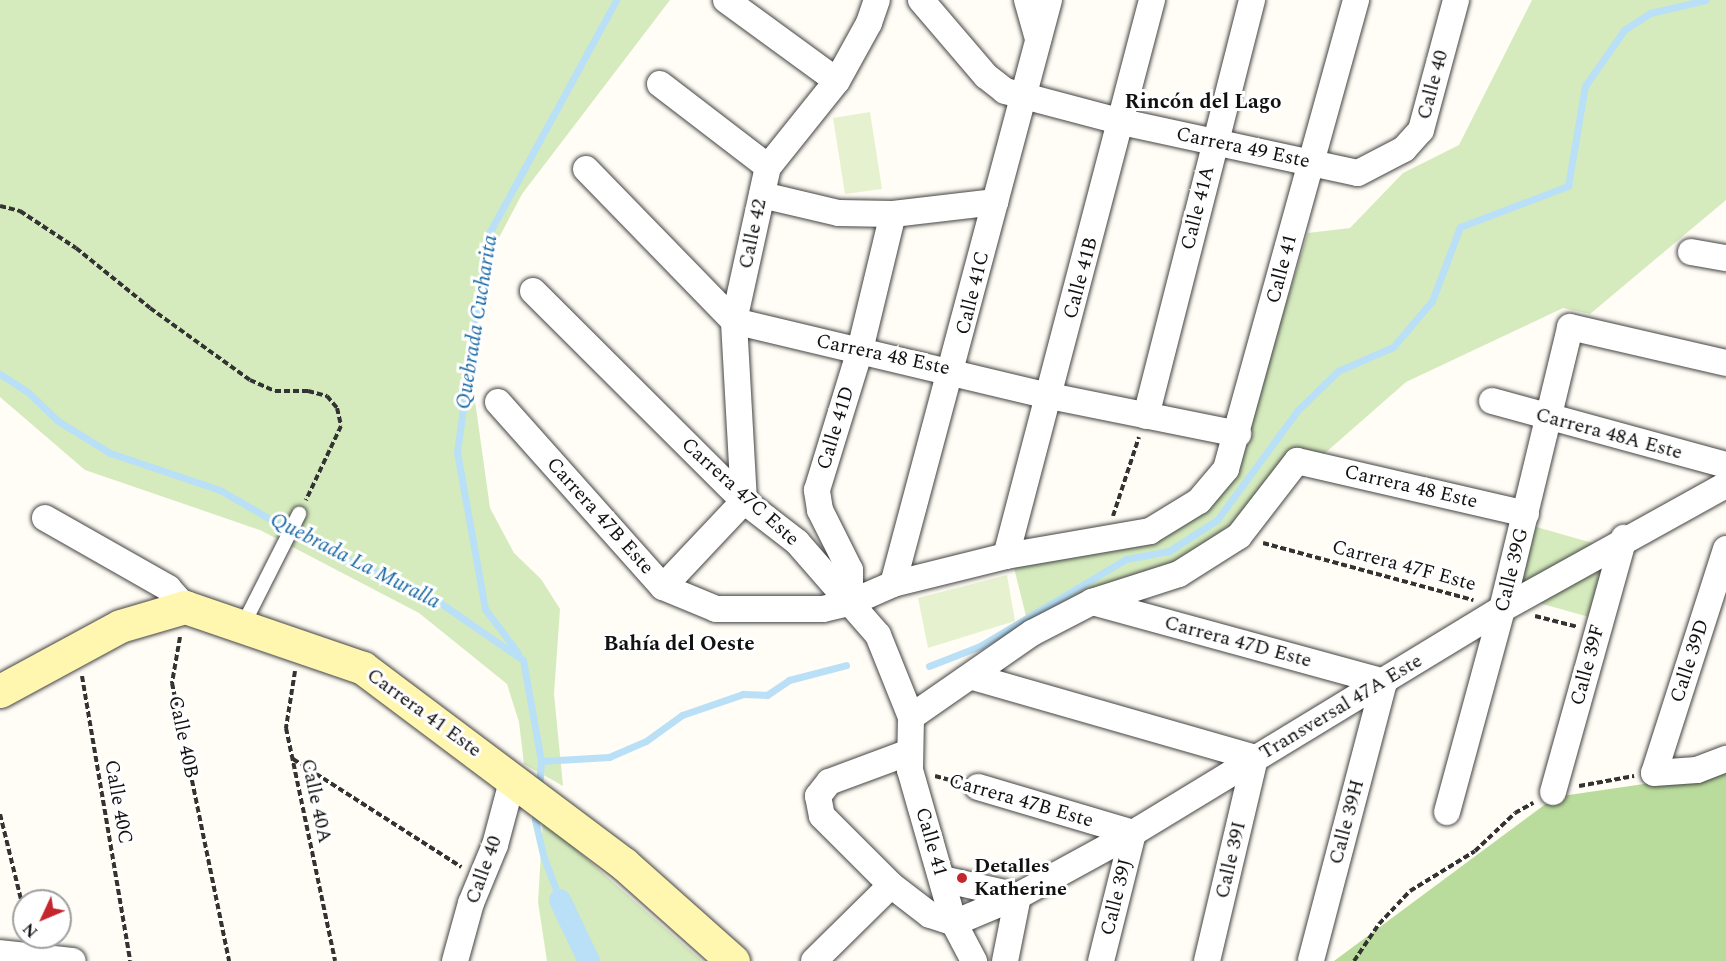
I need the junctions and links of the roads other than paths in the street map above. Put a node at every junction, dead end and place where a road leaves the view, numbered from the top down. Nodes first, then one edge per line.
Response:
1 (726, 0) edge
2 (877, 0) edge
3 (921, 0) edge
4 (1027, 0) edge
5 (1049, 0) edge
6 (1152, 0) edge
7 (1252, 0) edge
8 (1356, 0) edge
9 (1456, 0) edge
10 (1038, 39) junction
11 (837, 81) junction
12 (660, 84) dead end
13 (1024, 99) junction
14 (1122, 122) junction
15 (1215, 141) junction
16 (1311, 163) junction
17 (768, 167) junction
18 (586, 169) dead end
19 (1358, 173) joint
20 (762, 195) junction
21 (995, 202) junction
22 (893, 214) junction
23 (1691, 252) dead end
24 (1726, 258) edge
25 (533, 291) dead end
26 (734, 321) junction
27 (860, 350) junction
28 (1726, 363) edge
29 (953, 370) junction
30 (1050, 396) junction
31 (1492, 401) dead end
32 (498, 402) dead end
33 (1146, 416) junction
34 (1547, 418) junction
35 (1238, 434) junction
36 (1726, 465) edge
37 (1726, 485) edge
38 (744, 501) junction
39 (299, 514) road end
40 (1526, 514) junction
41 (45, 518) dead end
42 (1624, 538) junction
43 (1726, 549) edge
44 (1006, 556) junction
45 (893, 584) junction
46 (663, 587) junction
47 (1092, 602) junction
48 (850, 603) junction
49 (185, 607) junction
50 (1502, 609) junction
51 (242, 627) junction
52 (973, 677) junction
53 (1384, 682) junction
54 (4, 684) edge
55 (910, 717) junction
56 (1255, 758) junction
57 (1726, 759) edge
58 (909, 762) junction
59 (520, 783) junction
60 (978, 787) road end
61 (1553, 792) road end
62 (1447, 812) dead end
63 (1132, 833) junction
64 (942, 879) junction
65 (891, 885) junction
66 (1018, 896) junction
67 (954, 923) junction
68 (0, 953) edge
69 (73, 961) edge
70 (455, 961) edge
71 (734, 961) edge
72 (814, 961) edge
73 (974, 961) edge
74 (1005, 961) edge
75 (1101, 961) edge
76 (1207, 961) edge
77 (1311, 961) edge

1 - 11 street
2 - 11 street, Calle 42
3 - 13 street, Carrera 49 Este
4 - 10 street
5 - 10 street, Calle 41C
6 - 14 street, Calle 41B
7 - 15 street, Calle 41A
8 - 16 street, Calle 41
9 - 19 street, Calle 40
10 - 13 street, Calle 41C
11 - 17 street, Calle 42
12 - 17 street
13 - 14 street, Carrera 49 Este
13 - 21 street, Calle 41C
14 - 15 street, Carrera 49 Este
14 - 30 street, Calle 41B
15 - 16 street, Carrera 49 Este
15 - 33 street, Calle 41A
16 - 19 street, Carrera 49 Este
16 - 35 street, Calle 41
17 - 20 street, Calle 42
18 - 26 street
20 - 22 street
20 - 26 street, Calle 42
21 - 22 street
21 - 29 street, Calle 41C
22 - 27 street, Calle 41D
23 - 24 street
25 - 38 street, Carrera 47C Este
26 - 27 street, Carrera 48 Este
26 - 38 street, Calle 42
27 - 29 street, Carrera 48 Este
27 - 48 street, Calle 41D
28 - 34 street, Calle 39G
29 - 30 street, Carrera 48 Este
29 - 45 street, Calle 41C
30 - 33 street, Carrera 48 Este
30 - 44 street, Calle 41B
31 - 34 street, Carrera 48A Este
32 - 46 street, Carrera 47B Este
33 - 35 street, Carrera 48 Este
34 - 36 street, Carrera 48A Este
34 - 40 street, Calle 39G
35 - 44 street, Calle 41
37 - 42 street, Transversal 47A Este
38 - 46 street
38 - 48 street, Carrera 47C Este
39 - 51 lane
40 - 47 street, Carrera 48 Este
40 - 50 street, Calle 39G
41 - 49 street
42 - 50 street, Transversal 47A Este
42 - 61 street, Calle 39F
43 - 57 street, Calle 39D
44 - 45 street
45 - 48 street
46 - 48 street, Carrera 47B Este
47 - 52 street
47 - 53 street, Carrera 47D Este
48 - 55 street, Carrera 47C Este
49 - 51 street, Carrera 41 Este
49 - 54 street
50 - 53 street, Transversal 47A Este
50 - 62 street, Calle 39G
51 - 59 street, Carrera 41 Este
52 - 55 street
52 - 56 street
53 - 56 street, Transversal 47A Este
53 - 77 street, Calle 39H
55 - 58 street, Calle 41
56 - 63 street, Transversal 47A Este
56 - 76 street, Calle 39I
58 - 64 street, Calle 41
58 - 65 street
59 - 70 street, Calle 40
59 - 71 street, Carrera 41 Este
60 - 63 street, Carrera 47B Este
63 - 66 street, Transversal 47A Este
63 - 75 street, Calle 39J
64 - 66 street
64 - 67 street, Calle 41
65 - 67 street
65 - 72 street
66 - 67 street, Transversal 47A Este
66 - 74 street
67 - 73 street, Calle 41
68 - 69 street

